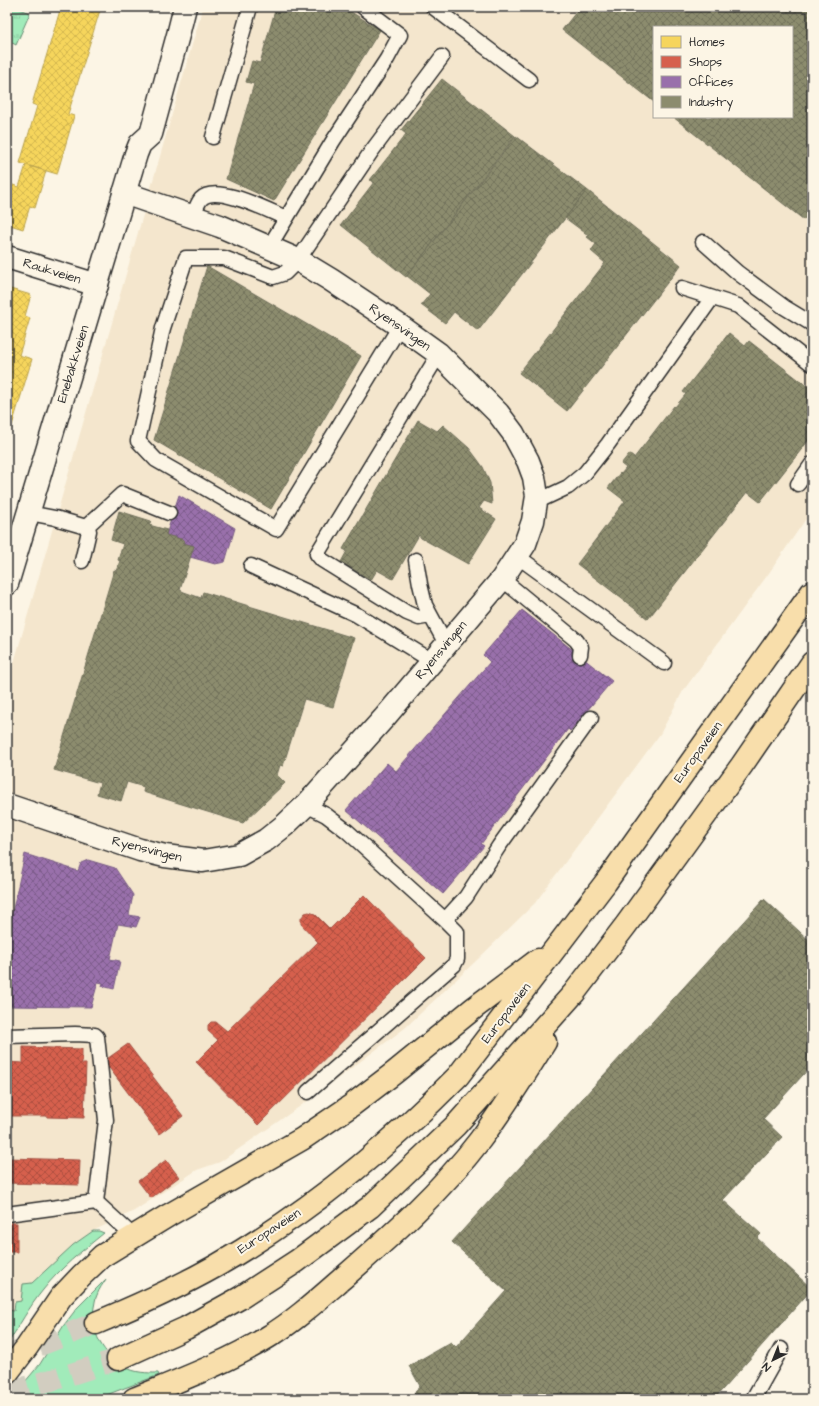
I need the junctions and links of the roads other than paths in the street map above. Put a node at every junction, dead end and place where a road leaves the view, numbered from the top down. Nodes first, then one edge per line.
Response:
1 (170, 7) edge
2 (184, 7) edge
3 (250, 7) edge
4 (363, 7) edge
5 (433, 7) edge
6 (442, 57) dead end
7 (529, 80) dead end
8 (212, 137) dead end
9 (140, 144) junction
10 (124, 193) junction
11 (192, 216) junction
12 (286, 218) junction
13 (703, 242) dead end
14 (269, 247) junction
15 (7, 257) edge
16 (298, 260) junction
17 (97, 285) junction
18 (682, 288) dead end
19 (712, 298) junction
20 (812, 324) edge
21 (400, 326) junction
22 (439, 354) junction
23 (812, 364) edge
24 (812, 464) edge
25 (798, 484) dead end
26 (536, 502) junction
27 (28, 513) junction
28 (169, 513) dead end
29 (86, 527) junction
30 (517, 556) junction
31 (416, 560) dead end
32 (82, 561) dead end
33 (251, 566) dead end
34 (502, 579) junction
35 (7, 584) edge
36 (812, 592) edge
37 (430, 616) junction
38 (446, 644) junction
39 (580, 655) dead end
40 (432, 661) junction
41 (664, 663) dead end
42 (812, 663) edge
43 (591, 718) dead end
44 (7, 805) edge
45 (306, 805) junction
46 (445, 920) junction
47 (559, 944) junction
48 (574, 993) junction
49 (7, 1036) edge
50 (308, 1092) dead end
51 (96, 1202) junction
52 (7, 1214) edge
53 (133, 1236) junction
54 (96, 1323) tunnel mouth
55 (781, 1348) dead end
56 (118, 1359) tunnel mouth
57 (7, 1373) edge
58 (134, 1399) edge
59 (752, 1399) edge

1 - 9 street, Enebakkveien
2 - 9 street, Enebakkveien
3 - 8 lane
4 - 12 lane
5 - 7 lane
6 - 16 lane
9 - 10 street, Enebakkveien
10 - 11 street, Ryensvingen
10 - 17 street, Enebakkveien
11 - 12 lane
11 - 14 street, Ryensvingen
12 - 14 lane
13 - 20 lane
14 - 16 street, Ryensvingen
15 - 17 street, Raukveien
16 - 21 street, Ryensvingen
16 - 21 lane
17 - 27 street, Enebakkveien
18 - 19 lane
19 - 23 lane
19 - 26 lane
21 - 22 street, Ryensvingen
22 - 26 street, Ryensvingen
22 - 37 lane
24 - 25 lane
26 - 30 street, Ryensvingen
27 - 29 lane
27 - 35 street, Enebakkveien
28 - 29 lane
29 - 32 lane
30 - 34 street, Ryensvingen
30 - 41 lane
31 - 37 lane
33 - 40 lane
34 - 38 street, Ryensvingen
34 - 39 lane
36 - 47 highway, Europaveien
37 - 38 lane
38 - 40 street, Ryensvingen
40 - 45 street, Ryensvingen
42 - 48 highway
43 - 46 lane
44 - 45 street, Ryensvingen
45 - 46 lane
46 - 50 lane
47 - 53 highway
47 - 54 highway, Europaveien
48 - 56 highway
48 - 58 highway
49 - 51 lane
51 - 52 lane
51 - 53 lane
53 - 57 highway
55 - 59 lane

